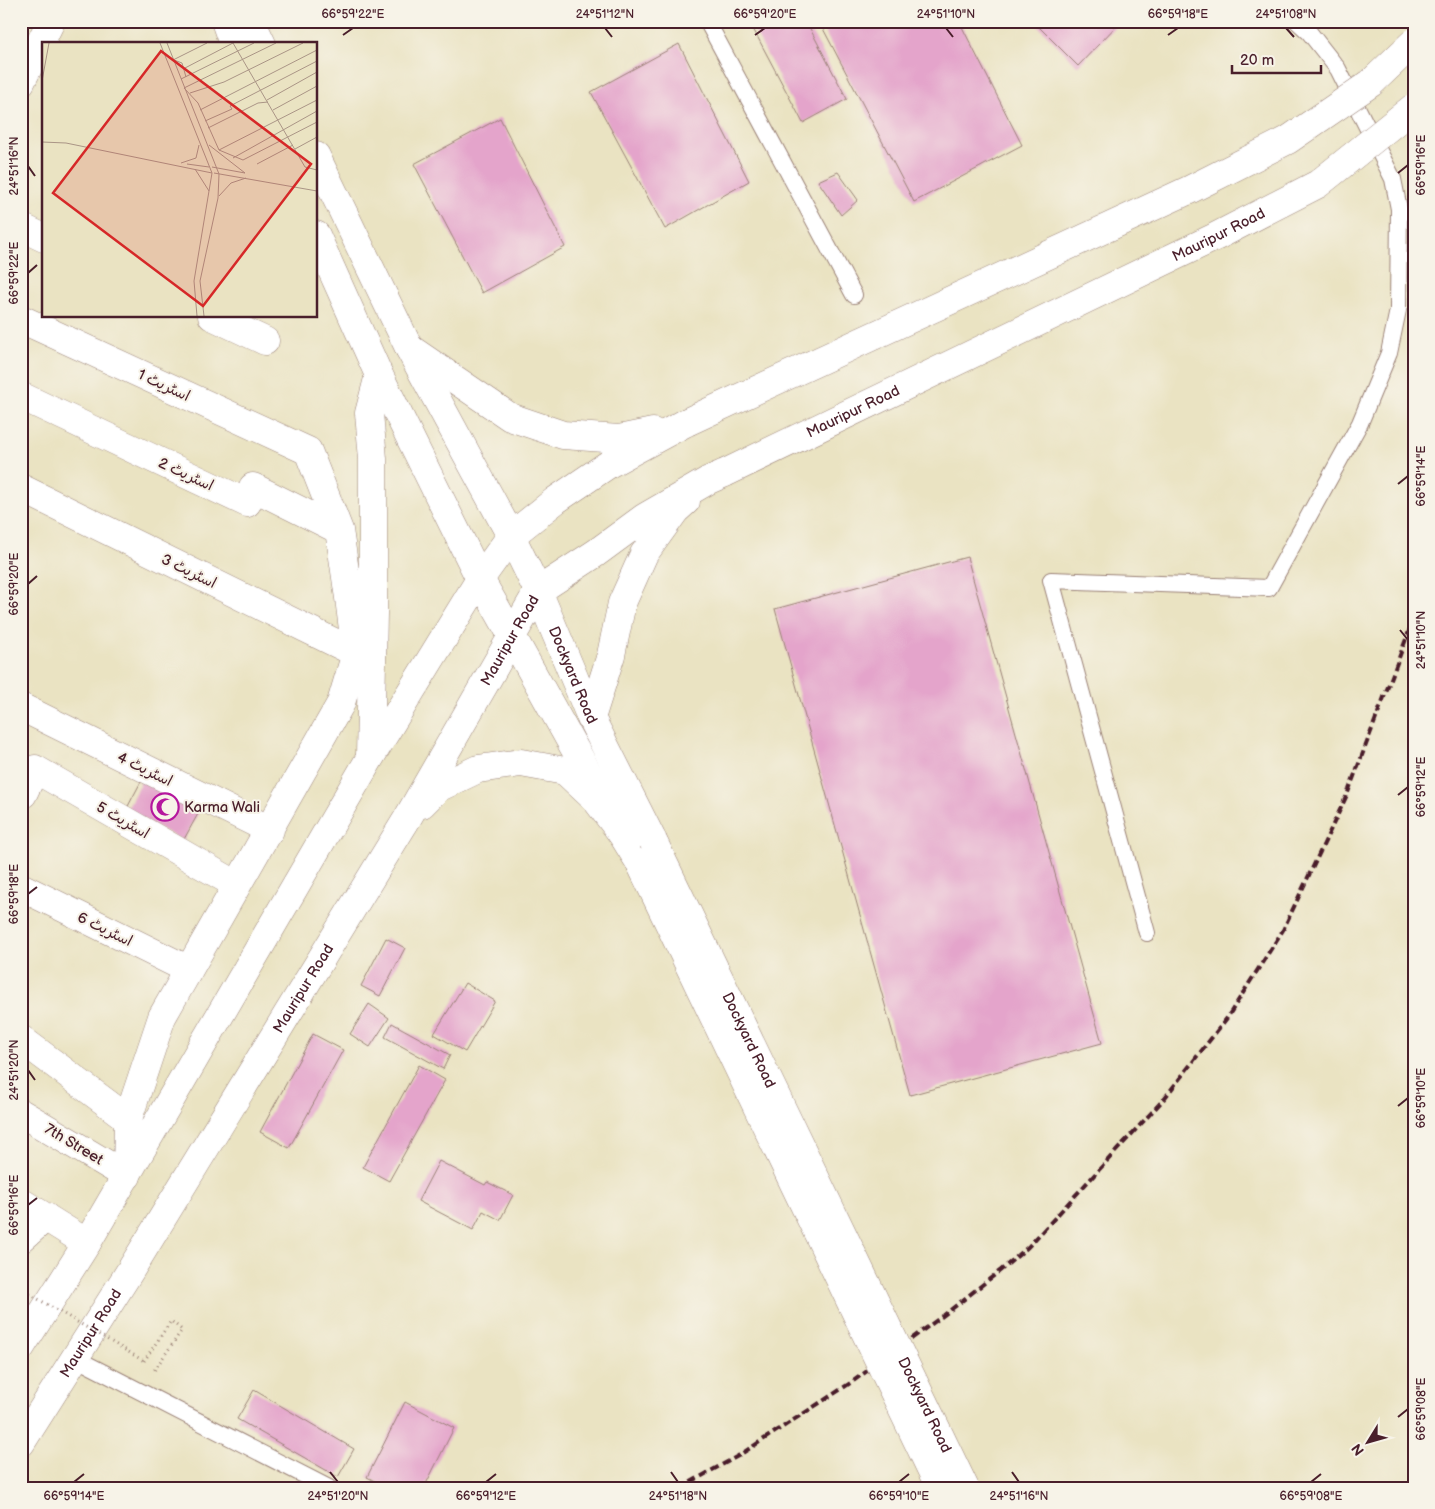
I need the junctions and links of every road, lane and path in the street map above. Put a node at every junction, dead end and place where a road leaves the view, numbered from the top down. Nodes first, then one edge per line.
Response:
1 (50, 21) edge
2 (225, 21) edge
3 (251, 21) edge
4 (707, 21) edge
5 (1297, 21) edge
6 (232, 42) edge
7 (261, 42) edge
8 (1414, 42) edge
9 (21, 82) edge
10 (1414, 107) edge
11 (318, 160) edge
12 (21, 227) edge
13 (42, 237) edge
14 (318, 240) edge
15 (854, 295) dead end
16 (216, 318) edge
17 (21, 319) edge
18 (265, 341) dead end
19 (409, 348) junction
20 (378, 376) junction
21 (21, 396) edge
22 (680, 425) junction
23 (717, 476) junction
24 (21, 488) edge
25 (340, 530) junction
26 (511, 536) junction
27 (480, 579) junction
28 (538, 591) junction
29 (512, 636) junction
30 (356, 653) junction
31 (21, 707) edge
32 (591, 718) junction
33 (370, 758) junction
34 (21, 793) edge
35 (407, 819) junction
36 (270, 830) junction
37 (622, 834) junction
38 (647, 852) junction
39 (237, 886) junction
40 (21, 887) edge
41 (1147, 933) dead end
42 (189, 970) junction
43 (21, 1039) edge
44 (21, 1113) edge
45 (128, 1119) junction
46 (127, 1176) junction
47 (21, 1202) edge
48 (46, 1217) junction
49 (21, 1239) edge
50 (87, 1243) junction
51 (21, 1288) edge
52 (21, 1347) edge
53 (75, 1358) junction
54 (140, 1391) junction
55 (21, 1443) edge
56 (329, 1488) edge
57 (940, 1488) edge
58 (965, 1488) edge

1 - 9 main road
2 - 6 main road
3 - 7 main road
4 - 15 lane
5 - 41 lane
8 - 22 main road, bridge
10 - 23 main road, Mauripur Road, bridge
11 - 19 main road, Dockyard Road
12 - 13 main road
14 - 20 main road, Dockyard Road
16 - 18 main road
17 - 25 main road, اسٹریٹ 1
19 - 22 main road
19 - 26 main road, Dockyard Road
20 - 27 main road, Dockyard Road
20 - 33 main road
21 - 25 main road, اسٹریٹ 2
22 - 26 main road
23 - 28 main road, Mauripur Road
23 - 32 main road
24 - 30 main road, اسٹریٹ 3
25 - 30 main road
26 - 27 main road
26 - 28 main road, Dockyard Road
27 - 29 main road, Dockyard Road
27 - 33 main road
28 - 29 main road, Mauripur Road
28 - 32 main road, Dockyard Road
29 - 35 main road, Mauripur Road
29 - 37 main road, Dockyard Road
30 - 36 main road
31 - 36 main road, اسٹریٹ 4
32 - 38 main road, Dockyard Road
33 - 46 main road
34 - 39 main road, اسٹریٹ 5
35 - 37 main road
35 - 53 main road, Mauripur Road
36 - 39 main road
37 - 38 main road, Dockyard Road
38 - 57 main road, Dockyard Road, bridge
38 - 58 main road, Dockyard Road, bridge
39 - 42 main road
40 - 42 main road, اسٹریٹ 6
42 - 45 main road
43 - 45 main road
44 - 46 main road, 7th Street
45 - 46 main road
46 - 50 main road
47 - 48 main road
48 - 49 main road
48 - 50 main road
50 - 52 main road
51 - 54 path, bridge
53 - 54 lane
53 - 55 main road, Mauripur Road
54 - 56 lane

